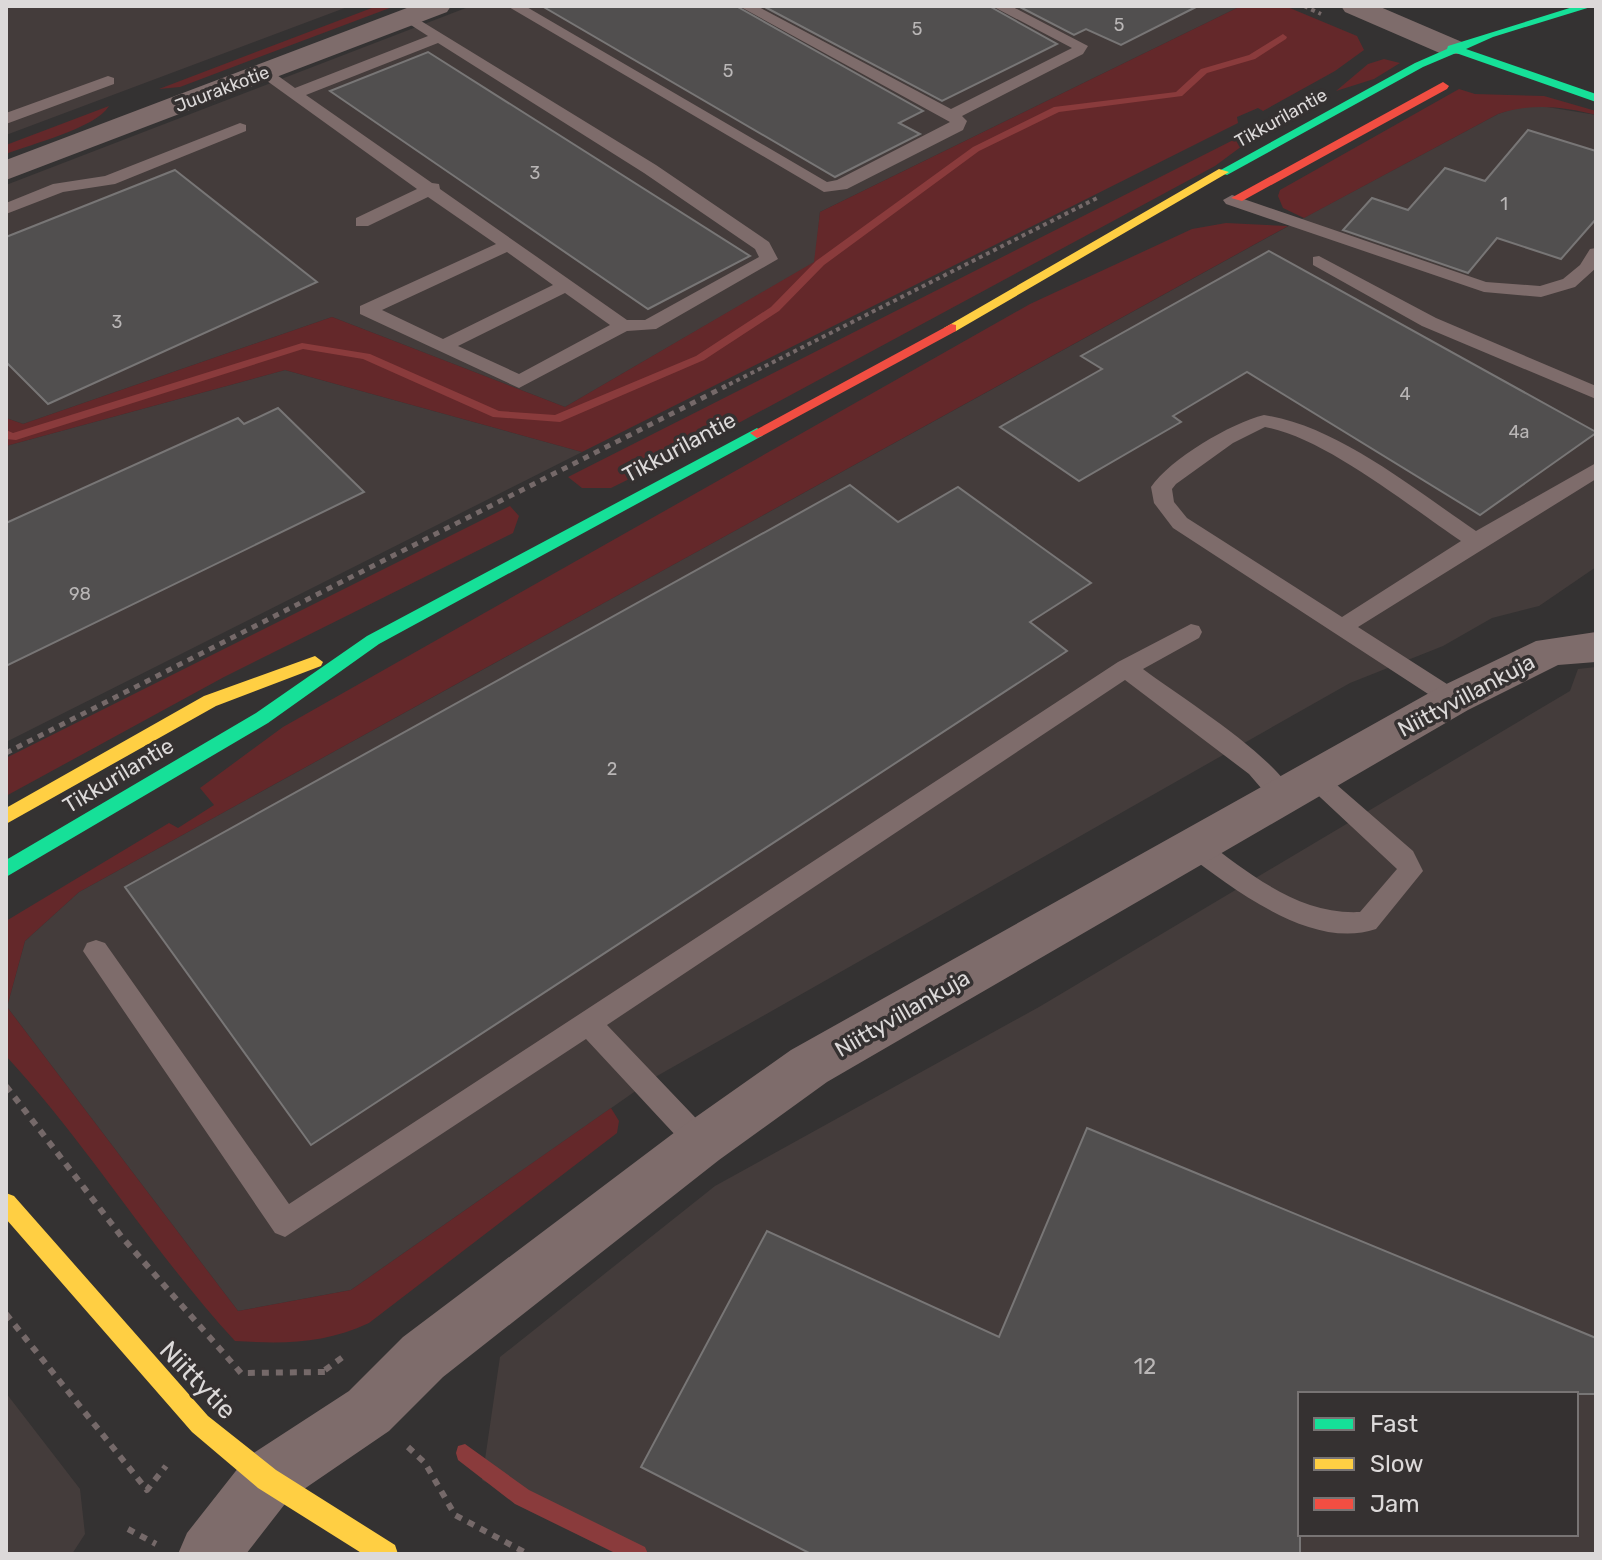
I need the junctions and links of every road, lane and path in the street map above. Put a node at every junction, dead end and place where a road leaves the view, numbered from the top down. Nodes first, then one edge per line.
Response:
1 (437, 6) edge
2 (514, 6) edge
3 (746, 6) edge
4 (999, 6) edge
5 (1355, 6) edge
6 (1406, 6) edge
7 (1588, 6) edge
8 (408, 17) junction
9 (439, 37) junction
10 (1452, 48) junction
11 (1489, 49) junction
12 (1519, 50) dead end
13 (264, 73) junction
14 (108, 81) dead end
15 (294, 94) junction
16 (1596, 98) edge
17 (951, 115) junction
18 (6, 119) edge
19 (240, 128) dead end
20 (6, 171) edge
21 (433, 188) junction
22 (1102, 196) dead end
23 (1226, 203) joint
24 (6, 209) edge
25 (362, 222) dead end
26 (1139, 243) dead end
27 (511, 244) junction
28 (1596, 253) edge
29 (1319, 261) dead end
30 (567, 285) junction
31 (1007, 297) junction
32 (623, 326) junction
33 (441, 347) junction
34 (1596, 393) edge
35 (1596, 470) edge
36 (1476, 541) junction
37 (1342, 627) junction
38 (1191, 632) dead end
39 (373, 640) junction
40 (1596, 647) edge
41 (1126, 668) junction
42 (1453, 699) junction
43 (6, 753) edge
44 (1298, 787) junction
45 (6, 817) edge
46 (1194, 846) junction
47 (6, 869) edge
48 (96, 951) dead end
49 (588, 1023) junction
50 (6, 1086) edge
51 (701, 1143) junction
52 (6, 1203) edge
53 (6, 1314) edge
54 (369, 1411) junction
55 (267, 1479) junction
56 (147, 1490) dead end
57 (128, 1529) dead end
58 (185, 1551) edge
59 (386, 1554) edge
60 (528, 1554) edge

1 - 8 street, Juurakkotie
2 - 17 lane
3 - 17 lane
4 - 17 lane
5 - 10 street
6 - 11 street
7 - 11 main road
8 - 9 lane
8 - 13 street, Juurakkotie
9 - 15 lane
9 - 32 lane
10 - 11 main road
10 - 31 main road, Tikkurilantie
11 - 12 main road
11 - 16 main road
11 - 23 main road
13 - 15 lane
13 - 20 street, Juurakkotie
14 - 18 lane
15 - 21 lane
19 - 24 lane
21 - 25 lane
21 - 27 lane
22 - 43 path
23 - 28 lane
26 - 31 main road, Tikkurilantie
27 - 30 lane
27 - 33 lane
29 - 34 lane
30 - 32 lane
30 - 33 lane
31 - 39 main road, Tikkurilantie
32 - 33 lane
35 - 36 lane
36 - 37 lane
36 - 37 lane
37 - 42 lane
38 - 41 lane
39 - 45 main road, Tikkurilantie
39 - 47 main road, Tikkurilantie
40 - 42 street, Niittyvillankuja
41 - 44 lane
41 - 49 lane
42 - 44 street, Niittyvillankuja
44 - 46 street, Niittyvillankuja
44 - 46 lane
46 - 51 street, Niittyvillankuja
48 - 49 lane
49 - 51 lane
50 - 54 path
51 - 54 street, Niittyvillankuja
52 - 55 main road, Niittytie
53 - 56 path
54 - 55 street, Niittyvillankuja
54 - 60 path
55 - 58 street, Niittyvillankuja
55 - 59 main road, Niittytie
57 - 58 path

